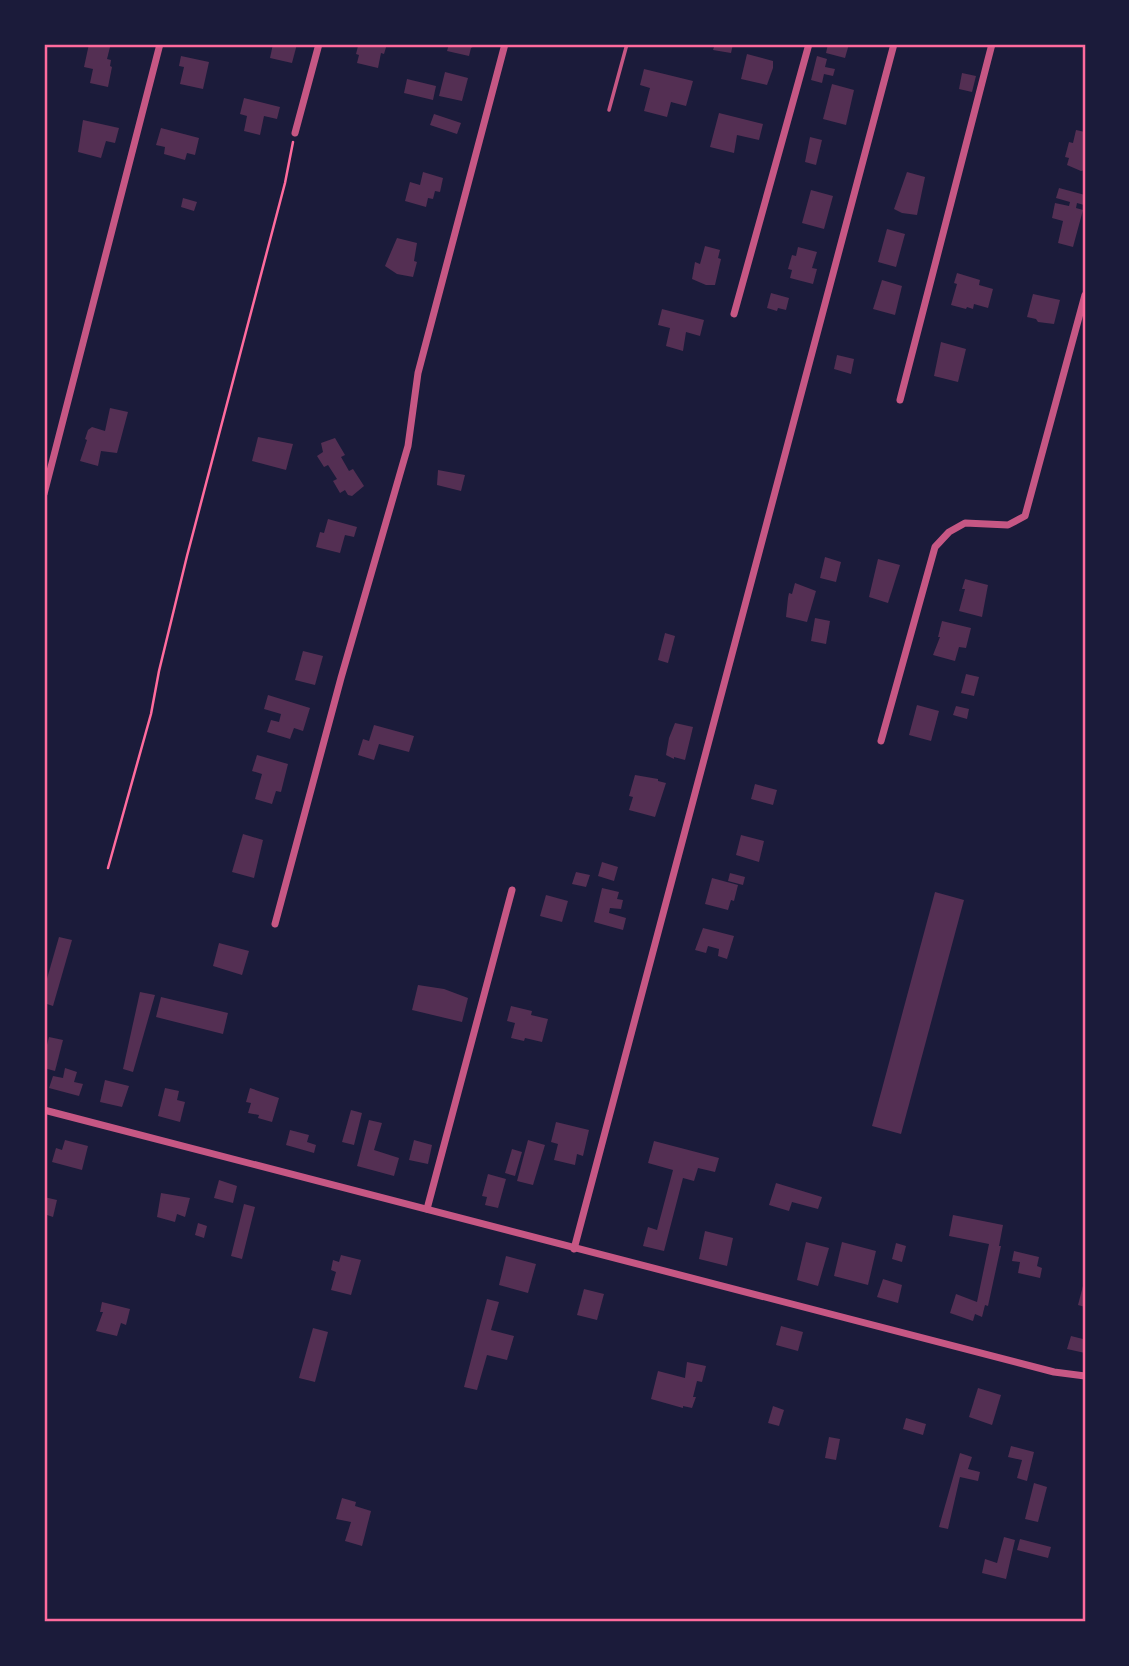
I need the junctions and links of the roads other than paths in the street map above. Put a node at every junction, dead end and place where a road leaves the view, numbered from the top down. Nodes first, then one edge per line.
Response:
1 (160, 44) edge
2 (319, 44) edge
3 (505, 44) edge
4 (627, 44) edge
5 (809, 44) edge
6 (894, 44) edge
7 (992, 44) edge
8 (609, 110) dead end
9 (295, 132) road end
10 (1085, 295) edge
11 (734, 314) dead end
12 (900, 400) dead end
13 (44, 494) edge
14 (881, 741) dead end
15 (513, 890) dead end
16 (275, 924) dead end
17 (44, 1110) edge
18 (427, 1209) junction
19 (574, 1249) junction
20 (1085, 1376) edge

1 - 13 street
2 - 9 street
3 - 16 street
4 - 8 lane
5 - 11 street
6 - 19 street
7 - 12 street
10 - 14 street
15 - 18 street
17 - 18 street
18 - 19 street
19 - 20 street

